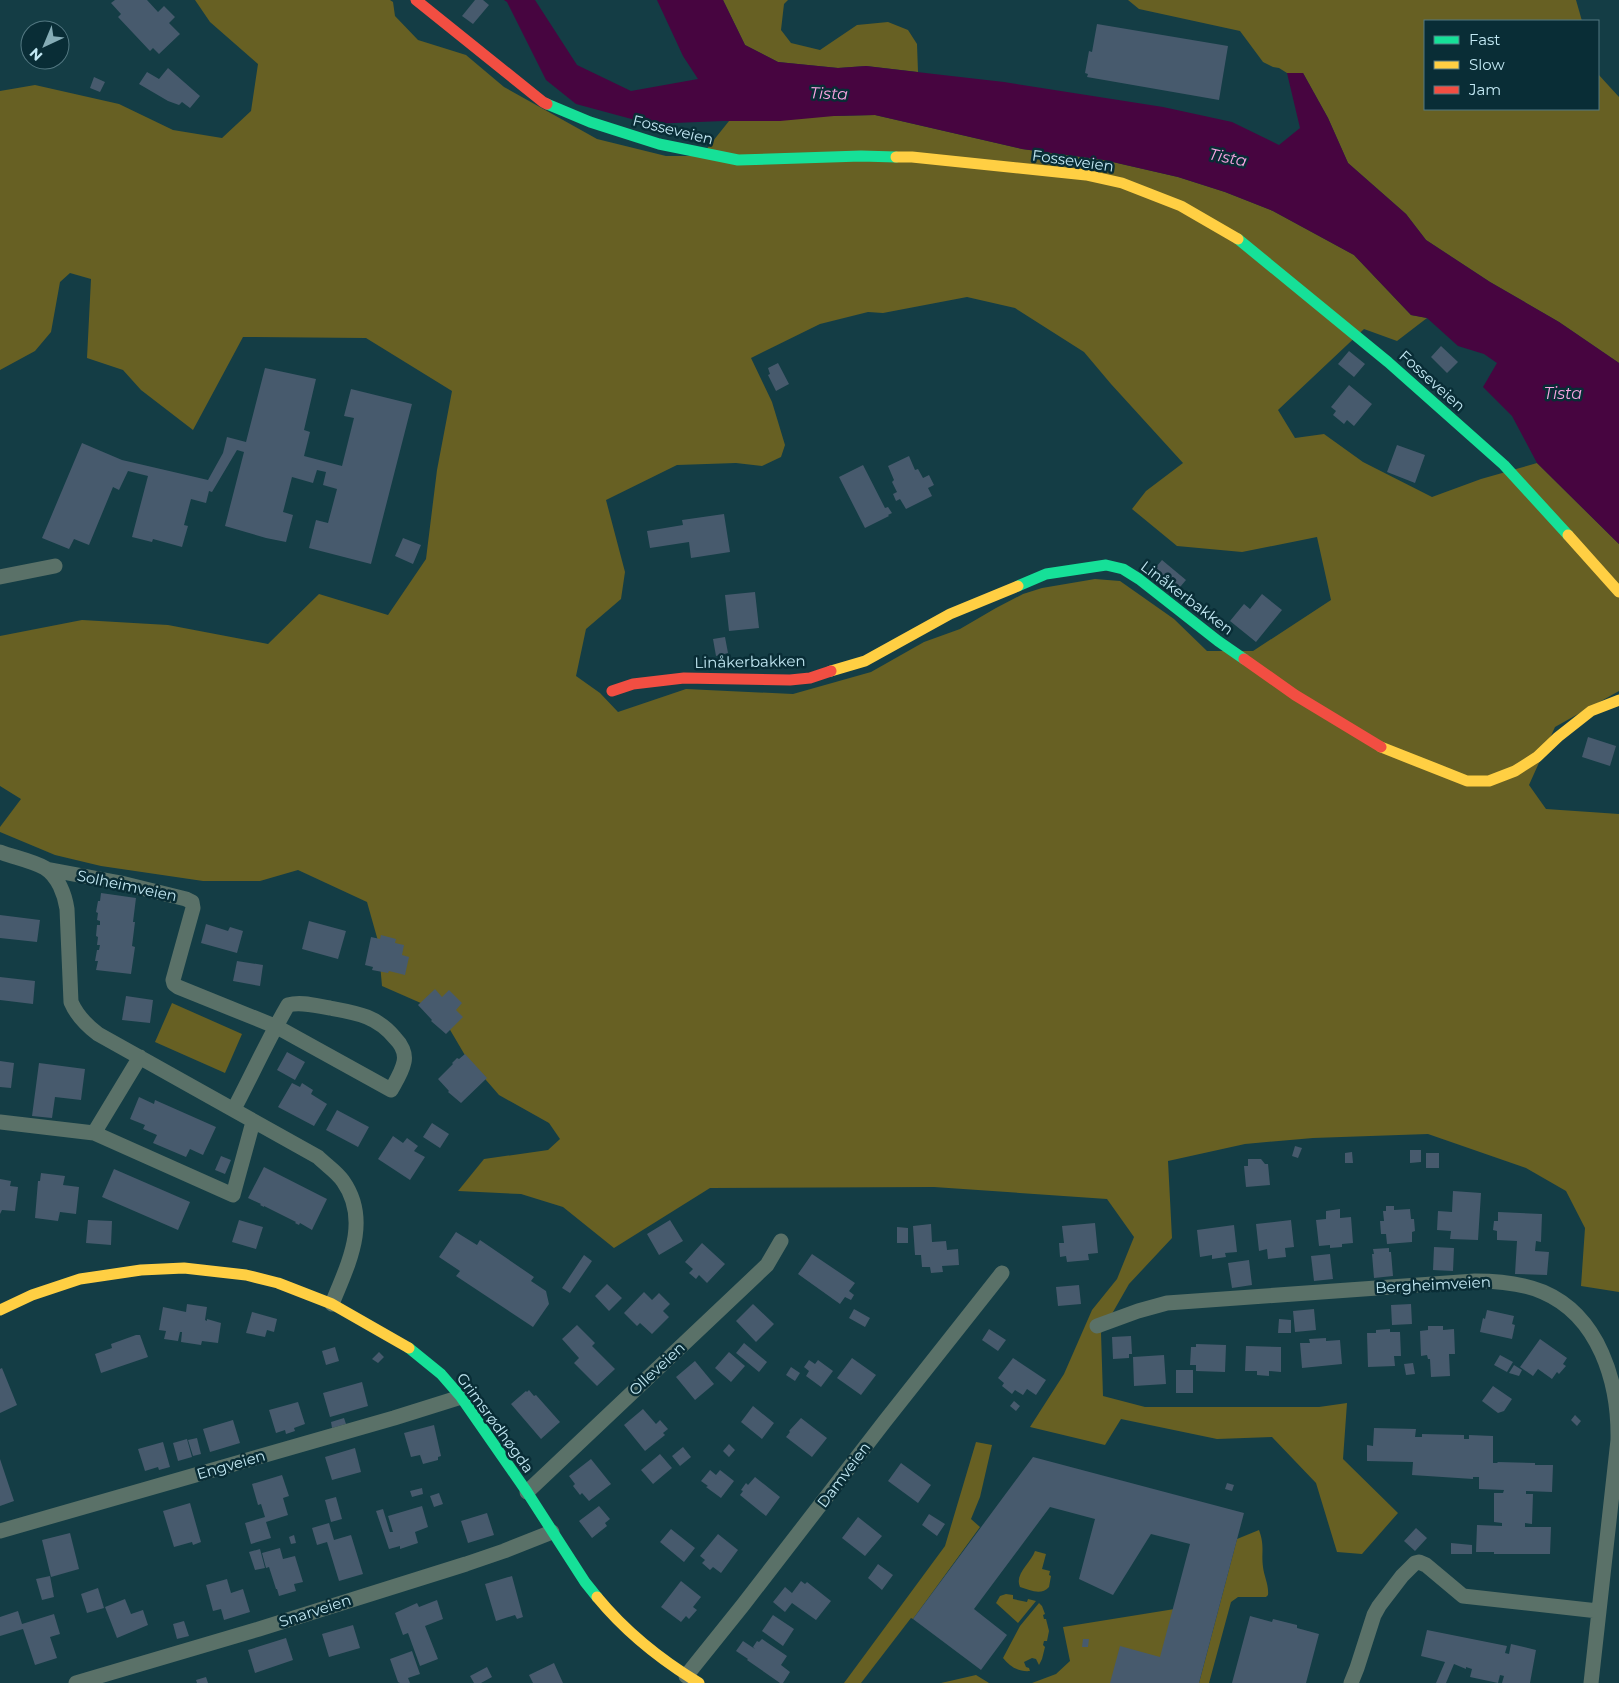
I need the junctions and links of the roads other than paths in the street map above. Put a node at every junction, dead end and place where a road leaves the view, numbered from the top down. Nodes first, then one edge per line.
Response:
1 (416, 0) edge
2 (55, 566) dead end
3 (0, 577) edge
4 (1619, 592) edge
5 (612, 691) dead end
6 (1619, 700) edge
7 (0, 852) edge
8 (46, 869) junction
9 (277, 1027) junction
10 (140, 1057) junction
11 (234, 1109) junction
12 (0, 1122) edge
13 (253, 1122) junction
14 (94, 1133) junction
15 (782, 1241) dead end
16 (1002, 1273) dead end
17 (332, 1304) junction
18 (0, 1310) edge
19 (1096, 1326) dead end
20 (460, 1397) junction
21 (526, 1492) junction
22 (0, 1531) edge
23 (552, 1532) junction
24 (1598, 1611) junction
25 (692, 1679) edge
26 (76, 1683) edge
27 (1351, 1683) edge
28 (1591, 1683) edge

1 - 4 street, Fosseveien
2 - 3 street
5 - 6 street, Linåkerbakken
7 - 8 street, Solheimveien
8 - 9 street, Solheimveien
8 - 10 street, Solheimveien
9 - 9 street, Solheimveien
9 - 11 street, Solheimveien
10 - 11 street, Solheimveien
10 - 14 street
11 - 13 street, Solheimveien
12 - 14 street
13 - 14 street
13 - 17 street, Solheimveien
15 - 21 street, Olleveien
16 - 25 street, Damveien
17 - 18 street, Grimsrødhøgda
17 - 20 street, Grimsrødhøgda
19 - 24 street, Bergheimveien
20 - 21 street, Grimsrødhøgda
20 - 22 street, Engveien
21 - 23 street, Grimsrødhøgda
23 - 25 street, Grimsrødhøgda
23 - 26 street, Snarveien
24 - 27 street
24 - 28 street, Bergheimveien

